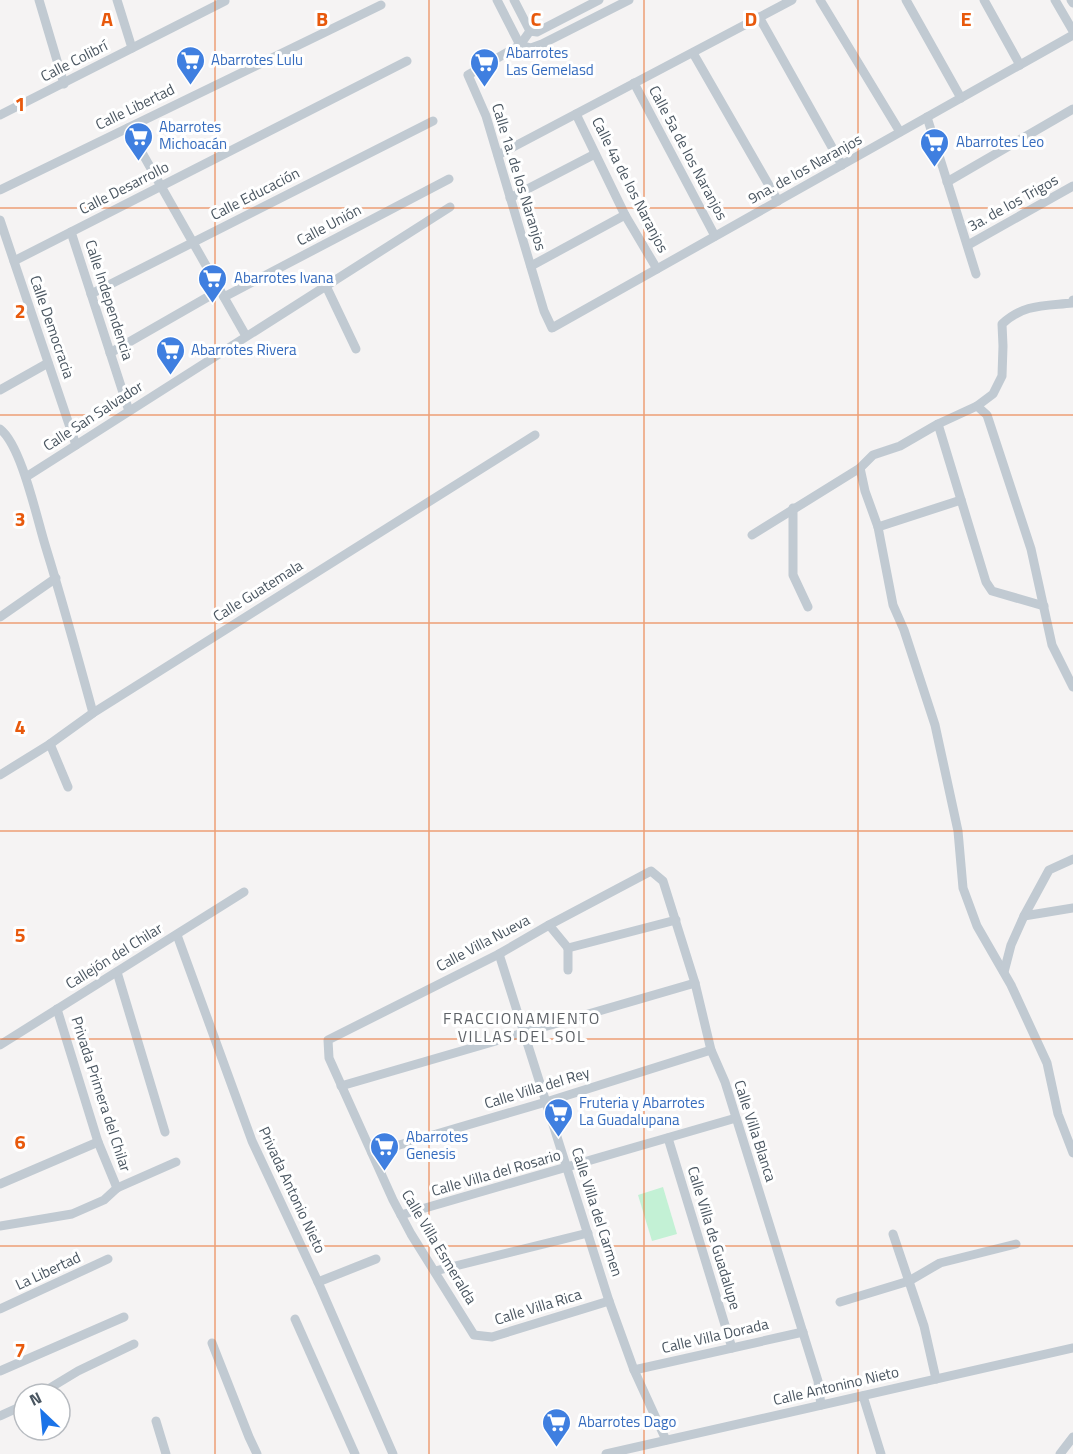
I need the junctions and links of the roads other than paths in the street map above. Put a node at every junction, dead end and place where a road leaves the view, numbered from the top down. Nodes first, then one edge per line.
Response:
1 (39, 0) edge
2 (117, 0) edge
3 (497, 0) edge
4 (514, 0) edge
5 (599, 0) edge
6 (629, 0) edge
7 (792, 0) edge
8 (820, 0) edge
9 (906, 0) edge
10 (984, 0) edge
11 (1055, 0) edge
12 (225, 1) edge
13 (210, 4) edge
14 (381, 5) dead end
15 (759, 17) junction
16 (530, 31) junction
17 (1073, 33) edge
18 (520, 45) junction
19 (132, 48) junction
20 (693, 52) junction
21 (407, 61) dead end
22 (1020, 65) junction
23 (634, 83) junction
24 (64, 84) junction
25 (961, 98) junction
26 (1073, 110) edge
27 (576, 114) junction
28 (0, 115) edge
29 (927, 117) junction
30 (433, 121) dead end
31 (128, 128) junction
32 (900, 132) junction
33 (595, 154) junction
34 (498, 155) junction
35 (842, 165) junction
36 (449, 180) dead end
37 (947, 182) junction
38 (161, 186) junction
39 (1073, 186) edge
40 (0, 190) edge
41 (510, 198) junction
42 (778, 201) junction
43 (450, 207) dead end
44 (625, 215) junction
45 (0, 220) edge
46 (71, 232) junction
47 (715, 236) junction
48 (193, 242) junction
49 (968, 246) junction
50 (14, 261) junction
51 (531, 266) junction
52 (657, 269) junction
53 (976, 274) dead end
54 (326, 286) junction
55 (222, 293) junction
56 (91, 294) junction
57 (1073, 300) edge
58 (552, 328) joint
59 (246, 336) junction
60 (356, 349) dead end
61 (110, 353) junction
62 (48, 363) junction
63 (0, 390) edge
64 (977, 406) junction
65 (129, 411) junction
66 (938, 424) junction
67 (0, 429) edge
68 (534, 435) dead end
69 (76, 445) junction
70 (860, 468) junction
71 (26, 477) junction
72 (961, 500) junction
73 (793, 508) junction
74 (878, 527) junction
75 (752, 535) dead end
76 (56, 578) junction
77 (1044, 606) junction
78 (808, 607) dead end
79 (0, 617) edge
80 (1073, 687) edge
81 (93, 713) junction
82 (50, 744) junction
83 (0, 775) edge
84 (68, 787) dead end
85 (1073, 859) edge
86 (651, 871) joint
87 (244, 892) dead end
88 (1073, 909) edge
89 (1024, 916) junction
90 (676, 920) junction
91 (549, 925) junction
92 (177, 935) junction
93 (568, 948) junction
94 (499, 954) junction
95 (568, 970) dead end
96 (117, 972) junction
97 (1004, 972) junction
98 (695, 983) junction
99 (57, 1009) junction
100 (525, 1034) junction
101 (328, 1040) joint
102 (0, 1045) edge
103 (711, 1050) junction
104 (341, 1086) junction
105 (546, 1102) junction
106 (736, 1118) junction
107 (165, 1132) dead end
108 (668, 1138) junction
109 (98, 1142) junction
110 (372, 1153) junction
111 (1073, 1153) edge
112 (176, 1162) dead end
113 (567, 1168) junction
114 (0, 1184) edge
115 (117, 1188) junction
116 (401, 1215) junction
117 (0, 1227) edge
118 (588, 1233) junction
119 (894, 1234) dead end
120 (1016, 1244) dead end
121 (376, 1258) dead end
122 (108, 1259) dead end
123 (435, 1271) junction
124 (909, 1281) junction
125 (318, 1282) junction
126 (609, 1301) junction
127 (840, 1302) dead end
128 (0, 1310) edge
129 (124, 1317) dead end
130 (295, 1319) dead end
131 (803, 1332) junction
132 (474, 1335) joint
133 (212, 1343) dead end
134 (134, 1344) dead end
135 (732, 1348) junction
136 (1073, 1348) edge
137 (634, 1370) junction
138 (0, 1371) edge
139 (936, 1379) junction
140 (60, 1382) edge
141 (863, 1395) junction
142 (821, 1405) junction
143 (156, 1421) dead end
144 (1073, 1437) edge
145 (666, 1440) junction
146 (166, 1454) edge
147 (257, 1454) edge
148 (355, 1454) edge
149 (393, 1454) edge
150 (606, 1454) edge
151 (881, 1454) edge
152 (1060, 1454) edge

1 - 24 street
2 - 19 street
3 - 18 street
4 - 16 street
5 - 16 street
6 - 18 street
7 - 15 street
8 - 32 street
9 - 25 street
10 - 22 street
11 - 17 street
12 - 13 street, Calle Colibrí
13 - 19 street, Calle Colibrí
14 - 31 street, Calle Libertad
15 - 20 street
15 - 35 street
16 - 18 street, Calle 1a. de los Naranjos
17 - 22 street, 9na. de los Naranjos
18 - 34 street, Calle 1a. de los Naranjos
19 - 24 street, Calle Colibrí
20 - 23 street
20 - 42 street
21 - 38 street, Calle Desarrollo
22 - 25 street, 9na. de los Naranjos
23 - 27 street
23 - 47 street, Calle 5a de los Naranjos
24 - 28 street, Calle Colibrí
25 - 29 street, 9na. de los Naranjos
26 - 37 street
27 - 33 street, Calle 4a de los Naranjos
27 - 34 street
29 - 32 street, 9na. de los Naranjos
29 - 37 street
30 - 48 street, Calle Educación
31 - 38 street
31 - 40 street, Calle Libertad
32 - 35 street, 9na. de los Naranjos
33 - 41 street
33 - 44 street, Calle 4a de los Naranjos
34 - 41 street, Calle 1a. de los Naranjos
35 - 42 street, 9na. de los Naranjos
36 - 55 street, Calle Unión
37 - 49 street
38 - 46 street, Calle Desarrollo
38 - 48 street
39 - 49 street, 3a. de los Trigos
41 - 51 street, Calle 1a. de los Naranjos
42 - 47 street, 9na. de los Naranjos
43 - 54 street, Calle San Salvador
44 - 51 street
44 - 52 street, Calle 4a de los Naranjos
45 - 50 street, Calle Democracia
46 - 50 street, Calle Desarrollo
46 - 56 street, Calle Independencia
47 - 52 street, 9na. de los Naranjos
48 - 55 street
48 - 56 street, Calle Educación
49 - 53 street
50 - 62 street, Calle Democracia
51 - 58 street, Calle 1a. de los Naranjos
52 - 58 street, 9na. de los Naranjos
54 - 59 street, Calle San Salvador
54 - 60 street
55 - 59 street
55 - 61 street, Calle Unión
56 - 61 street, Calle Independencia
57 - 64 street
59 - 65 street, Calle San Salvador
61 - 65 street, Calle Independencia
62 - 63 street
62 - 69 street, Calle Democracia
64 - 66 street
64 - 77 street
65 - 69 street, Calle San Salvador
66 - 70 street
66 - 72 street
67 - 71 street
68 - 81 street, Calle Guatemala
69 - 71 street, Calle San Salvador
70 - 73 street
70 - 74 street
71 - 76 street
72 - 74 street
72 - 77 street
73 - 75 street
73 - 78 street
74 - 97 street
76 - 79 street
76 - 81 street
77 - 80 street
81 - 82 street, Calle Guatemala
82 - 83 street, Calle Guatemala
82 - 84 street
85 - 89 street
86 - 90 street, Calle Villa Blanca
86 - 91 street, Calle Villa Nueva
87 - 92 street, Callejón del Chilar
88 - 89 street
89 - 97 street
90 - 93 street
90 - 98 street, Calle Villa Blanca
91 - 93 street
91 - 94 street, Calle Villa Nueva
92 - 96 street, Callejón del Chilar
92 - 125 street, Privada Antonio Nieto
93 - 95 street
94 - 100 street, Calle Villa del Carmen
94 - 101 street, Calle Villa Nueva
96 - 99 street, Callejón del Chilar
96 - 107 street
97 - 111 street
98 - 100 street
98 - 103 street, Calle Villa Blanca
99 - 102 street, Callejón del Chilar
99 - 109 street, Privada Primera del Chilar
100 - 104 street
100 - 105 street, Calle Villa del Carmen
101 - 104 street, Calle Villa Esmeralda
103 - 105 street, Calle Villa del Rey
103 - 106 street, Calle Villa Blanca
104 - 110 street, Calle Villa Esmeralda
105 - 110 street, Calle Villa del Rey
105 - 113 street, Calle Villa del Carmen
106 - 108 street, Calle Villa del Rosario
106 - 131 street, Calle Villa Blanca
108 - 113 street, Calle Villa del Rosario
108 - 135 street, Calle Villa de Guadalupe
109 - 114 street
109 - 115 street, Privada Primera del Chilar
110 - 116 street, Calle Villa Esmeralda
112 - 115 street
113 - 116 street, Calle Villa del Rosario
113 - 118 street, Calle Villa del Carmen
115 - 117 street
116 - 123 street, Calle Villa Esmeralda
118 - 123 street
118 - 126 street, Calle Villa del Carmen
119 - 124 street
120 - 124 street
121 - 125 street
122 - 128 street, La Libertad
123 - 132 street, Calle Villa Esmeralda
124 - 127 street
124 - 139 street
125 - 149 street, Privada Antonio Nieto
126 - 132 street, Calle Villa Rica
126 - 137 street, Calle Villa del Carmen
129 - 138 street
130 - 148 street
131 - 135 street, Calle Villa Dorada
131 - 142 street, Calle Villa Blanca
133 - 147 street
134 - 140 street
135 - 137 street, Calle Villa Dorada
136 - 139 street, Calle Antonino Nieto
137 - 145 street, Calle Villa del Carmen
139 - 141 street, Calle Antonino Nieto
141 - 142 street, Calle Antonino Nieto
141 - 151 street
142 - 145 street, Calle Antonino Nieto
143 - 146 street
144 - 152 street
145 - 150 street, Calle Antonino Nieto

